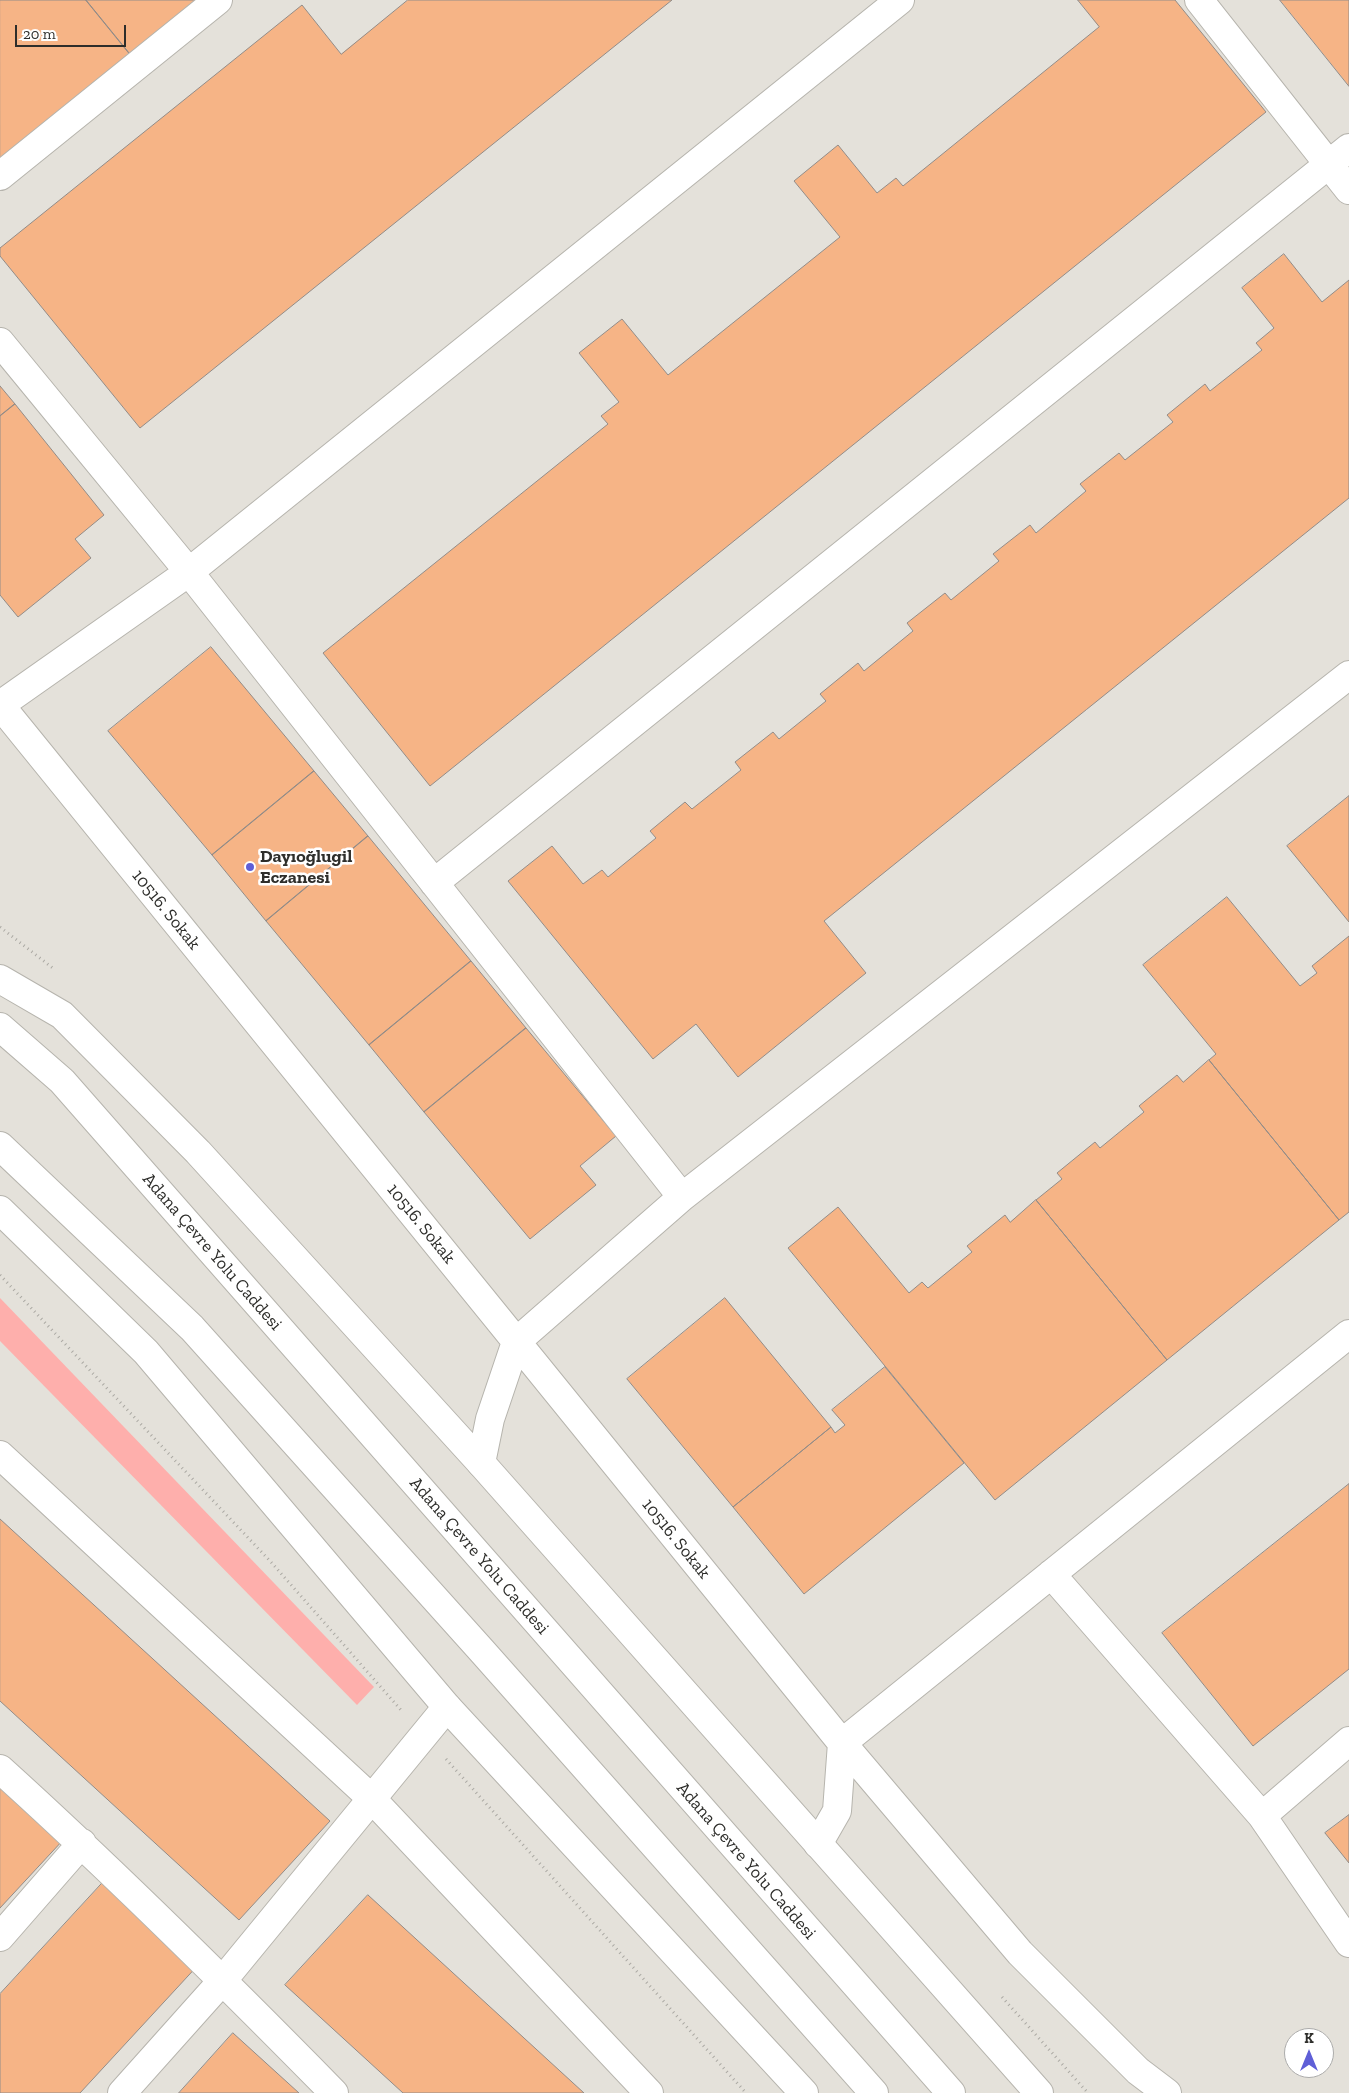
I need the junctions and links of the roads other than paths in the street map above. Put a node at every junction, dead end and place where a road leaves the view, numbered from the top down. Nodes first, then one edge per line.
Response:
1 (218, 0) edge
2 (900, 0) edge
3 (1199, 0) edge
4 (1339, 156) edge
5 (0, 176) edge
6 (1349, 190) edge
7 (0, 342) edge
8 (189, 572) junction
9 (1349, 675) edge
10 (0, 705) edge
11 (434, 882) junction
12 (0, 979) edge
13 (0, 1027) edge
14 (0, 1146) edge
15 (682, 1197) junction
16 (0, 1210) edge
17 (1349, 1334) edge
18 (516, 1342) junction
19 (0, 1455) edge
20 (481, 1464) junction
21 (1051, 1574) junction
22 (447, 1707) junction
23 (1349, 1741) edge
24 (842, 1743) junction
25 (0, 1769) edge
26 (371, 1798) junction
27 (1262, 1816) junction
28 (82, 1843) junction
29 (818, 1844) junction
30 (0, 1937) edge
31 (1349, 1943) edge
32 (223, 1980) junction
33 (122, 2093) edge
34 (334, 2093) edge
35 (649, 2093) edge
36 (804, 2093) edge
37 (874, 2093) edge
38 (951, 2093) edge
39 (1039, 2093) edge
40 (1167, 2093) edge

1 - 5 main road
2 - 8 main road
3 - 4 main road
4 - 6 main road
4 - 11 main road
7 - 8 main road
8 - 10 main road
8 - 11 main road
9 - 15 main road
10 - 18 main road, 10516. Sokak
11 - 15 main road
12 - 20 main road
13 - 38 main road, Adana Çevre Yolu Caddesi
14 - 37 main road
15 - 18 main road
16 - 22 main road
17 - 21 main road
18 - 20 main road
18 - 24 main road, 10516. Sokak
19 - 26 main road
20 - 29 main road
21 - 24 main road
21 - 27 main road
22 - 26 main road
22 - 36 main road
23 - 27 main road
24 - 29 main road
24 - 40 main road, 10516. Sokak
25 - 28 main road
26 - 32 main road
26 - 35 main road
27 - 31 main road
28 - 30 main road
28 - 32 main road
29 - 39 main road
32 - 33 main road
32 - 34 main road

